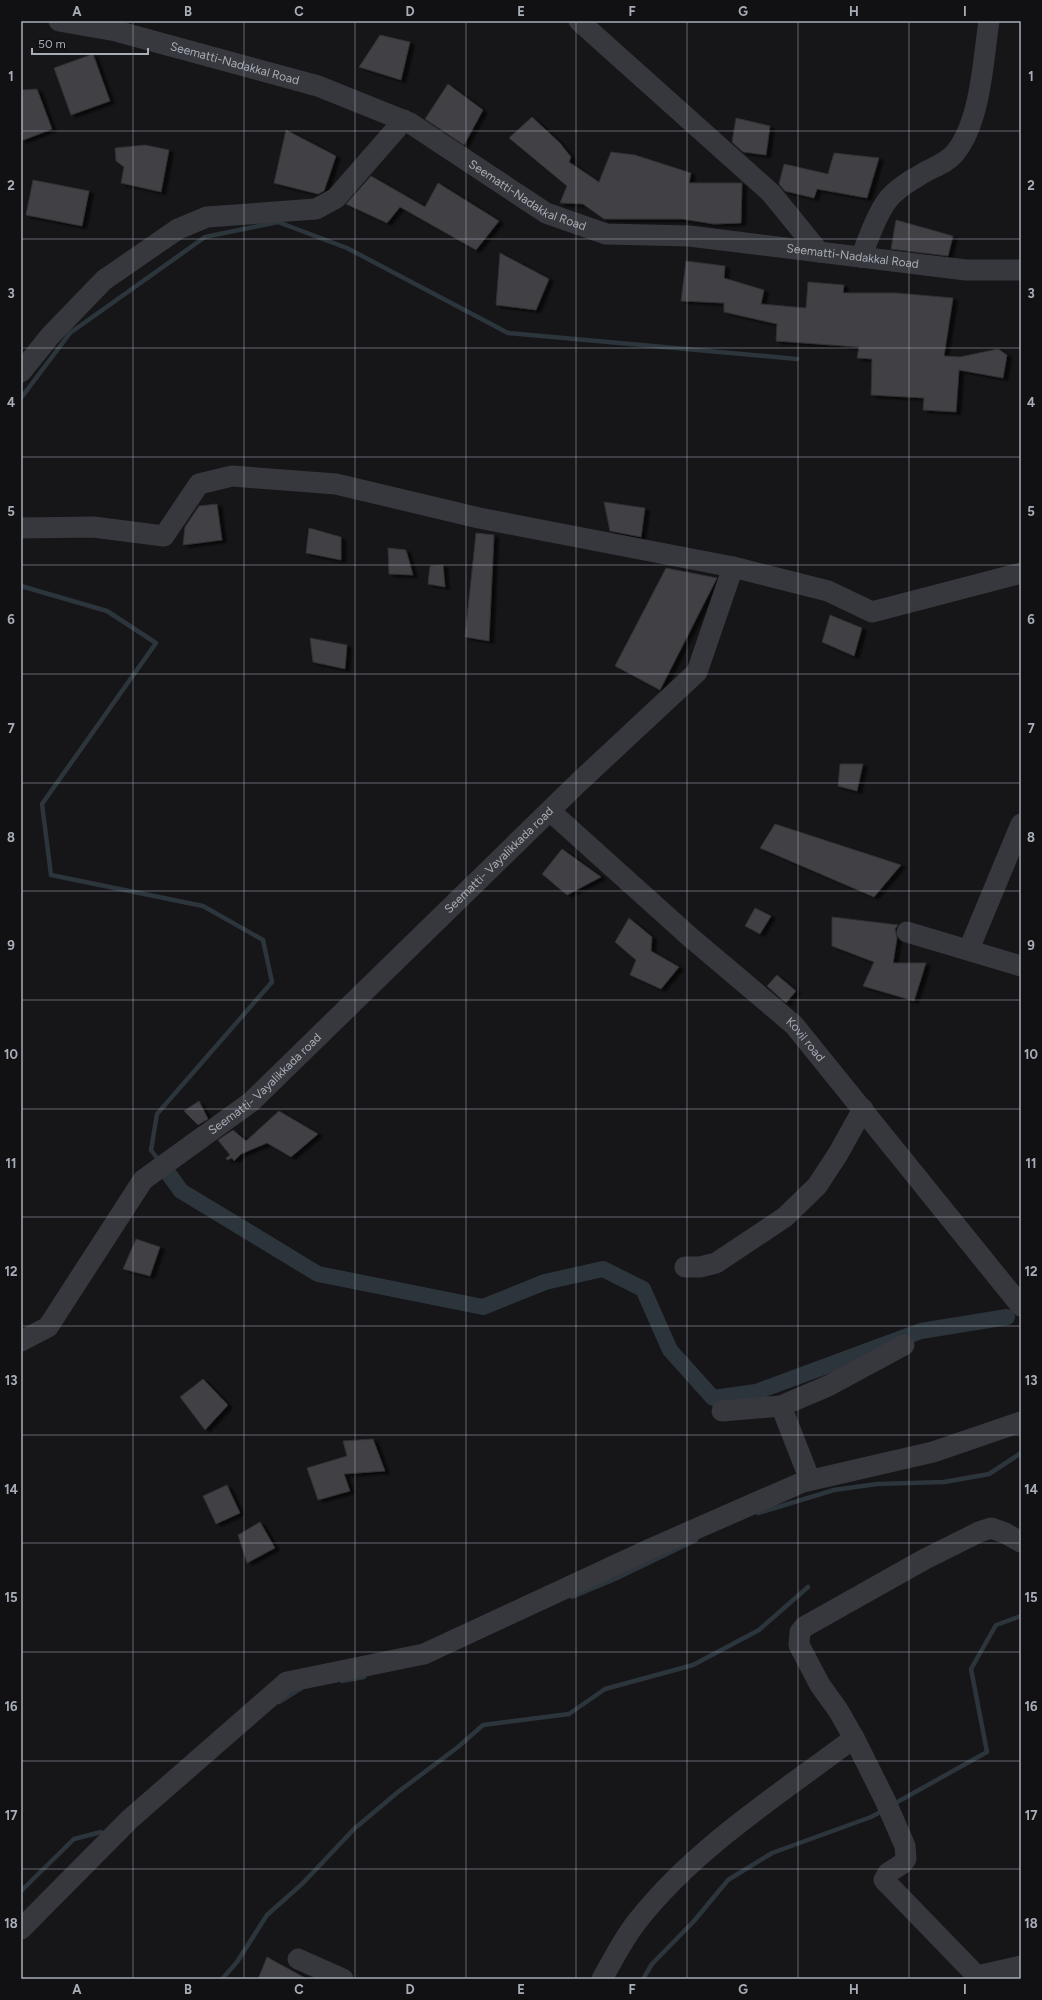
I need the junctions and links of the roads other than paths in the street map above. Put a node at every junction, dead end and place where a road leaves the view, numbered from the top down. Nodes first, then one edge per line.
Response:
1 (59, 21) edge
2 (579, 21) edge
3 (989, 21) edge
4 (404, 120) junction
5 (819, 252) junction
6 (861, 257) junction
7 (1021, 270) edge
8 (21, 372) edge
9 (21, 528) edge
10 (733, 568) junction
11 (1021, 574) edge
12 (550, 811) junction
13 (1021, 824) edge
14 (907, 932) dead end
15 (969, 949) junction
16 (1021, 966) edge
17 (863, 1109) junction
18 (685, 1267) dead end
19 (1021, 1306) edge
20 (21, 1341) edge
21 (904, 1345) dead end
22 (781, 1406) junction
23 (722, 1411) dead end
24 (1021, 1422) edge
25 (810, 1480) junction
26 (1021, 1542) edge
27 (854, 1738) junction
28 (21, 1929) edge
29 (298, 1959) dead end
30 (1021, 1966) edge
31 (976, 1977) edge
32 (343, 1979) edge
33 (602, 1979) edge

1 - 4 street, Seematti-Nadakkal Road
2 - 5 street
3 - 6 street
4 - 5 street, Seematti-Nadakkal Road
4 - 8 street
5 - 6 street, Seematti-Nadakkal Road
6 - 7 street, Seematti-Nadakkal Road
9 - 10 street
10 - 11 street
10 - 12 street, Seematti- Vayalikkada road
12 - 17 street, Kovil road
12 - 20 street, Seematti- Vayalikkada road
13 - 15 street
14 - 15 street
15 - 16 street
17 - 18 street
17 - 19 street, Kovil road
21 - 22 street
22 - 23 street
22 - 25 street
24 - 25 street
25 - 28 street
26 - 27 street
27 - 31 street
27 - 33 street
29 - 32 street
30 - 31 street

